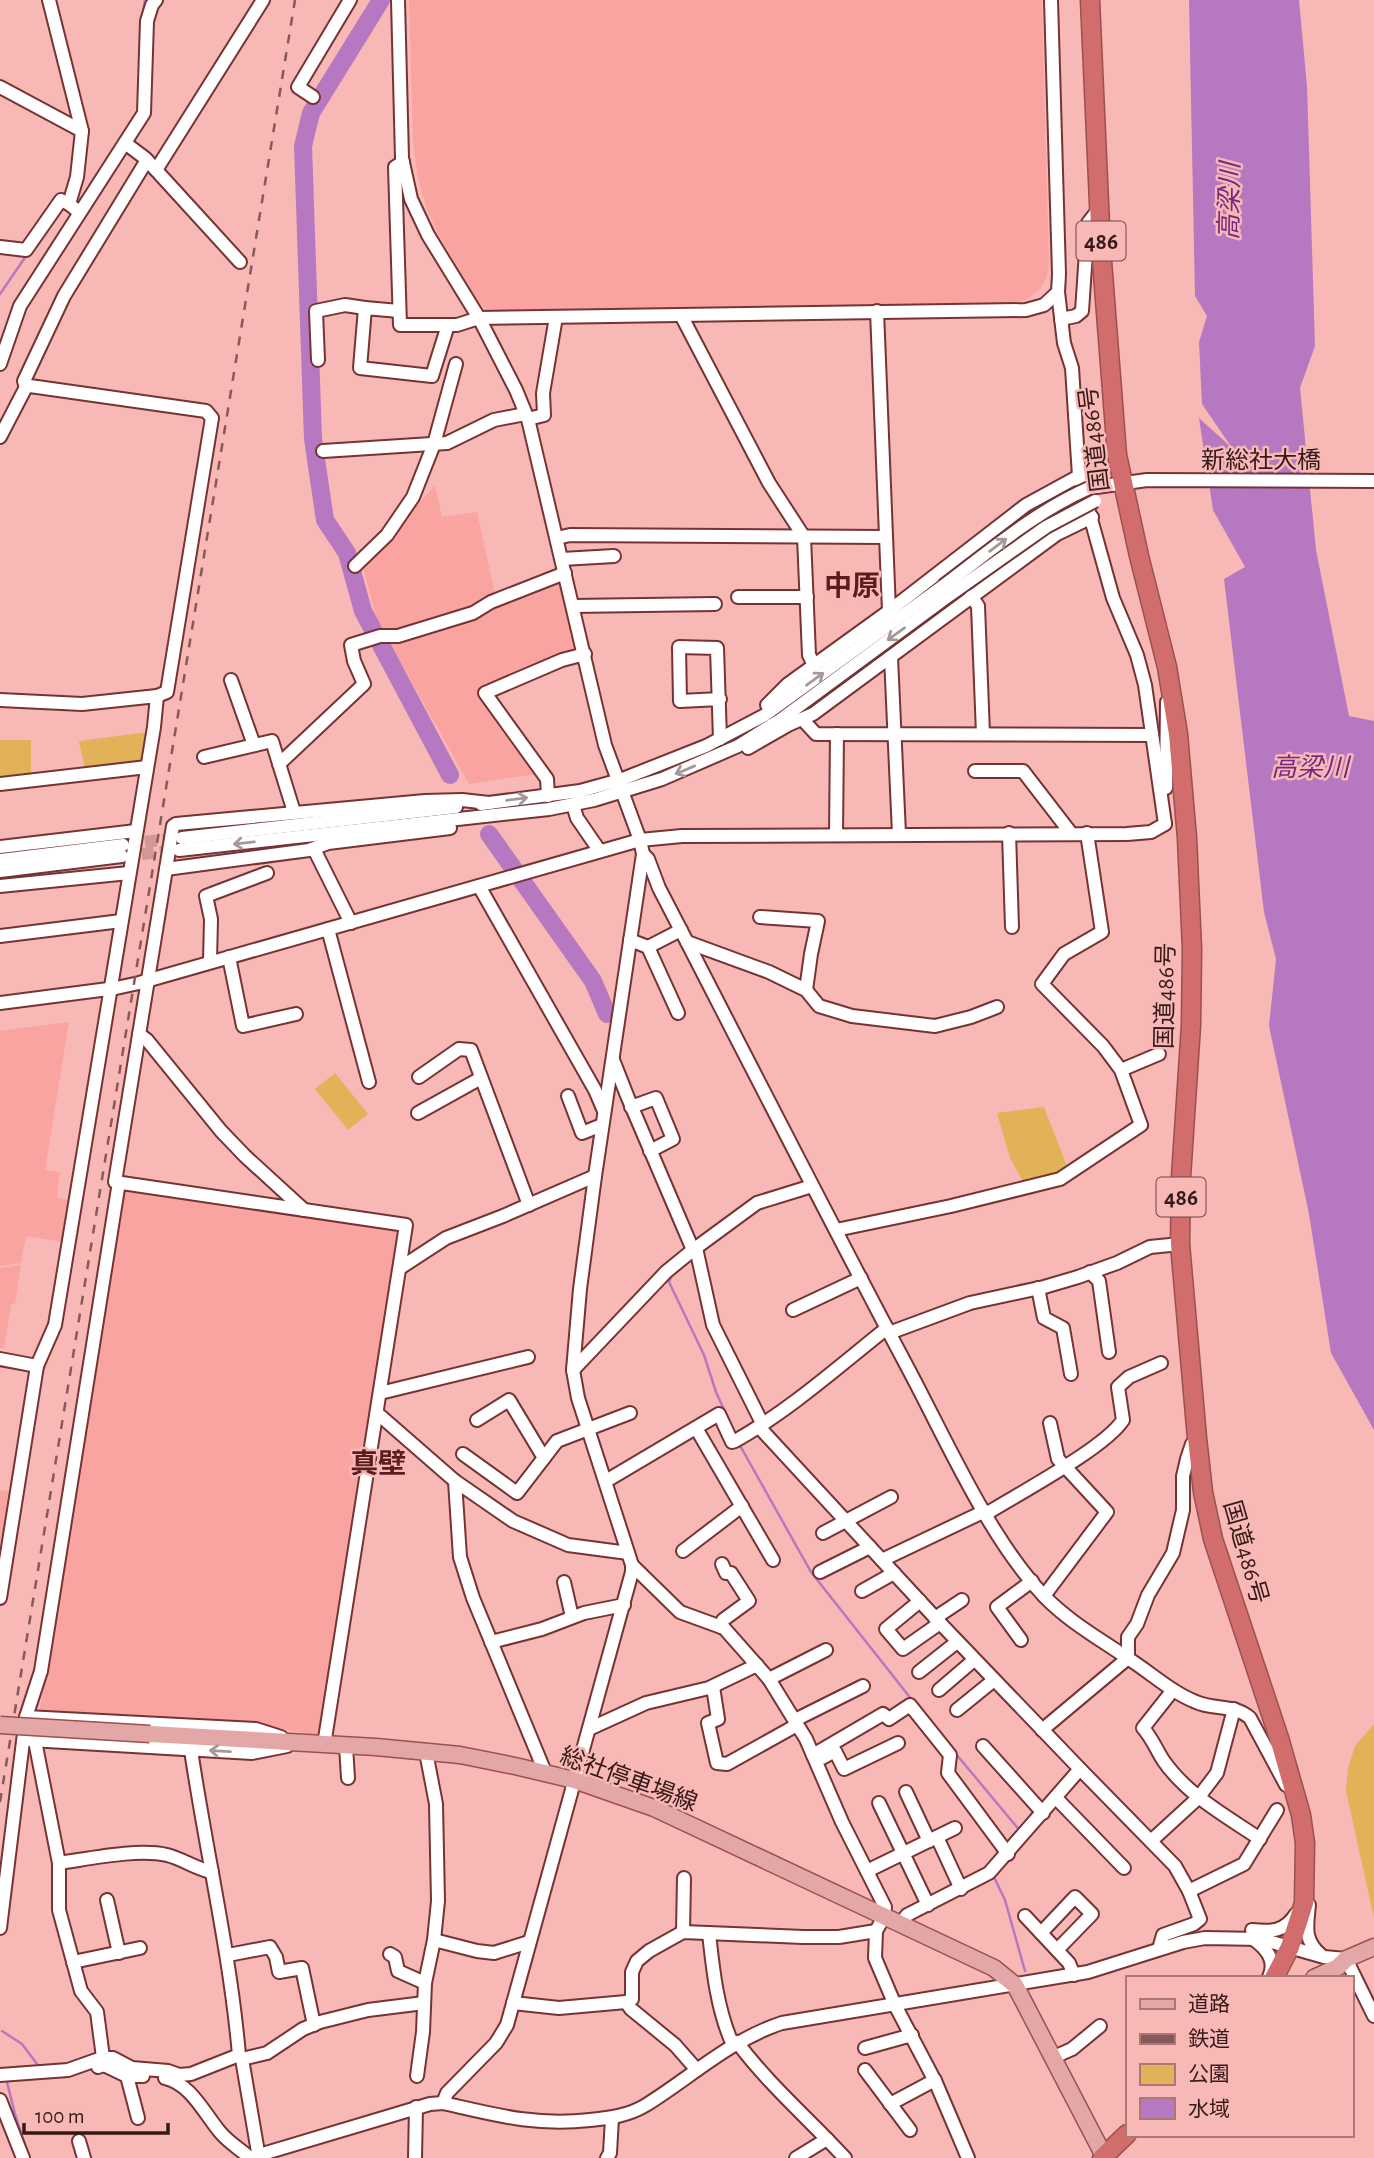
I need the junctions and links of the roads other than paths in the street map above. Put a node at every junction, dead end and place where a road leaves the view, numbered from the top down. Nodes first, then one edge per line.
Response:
1 (49, 0) edge
2 (263, 0) edge
3 (350, 0) edge
4 (398, 0) edge
5 (1051, 0) edge
6 (1090, 0) edge
7 (153, 2) edge
8 (0, 86) edge
9 (313, 97) dead end
10 (82, 131) junction
11 (125, 143) junction
12 (402, 162) junction
13 (151, 165) junction
14 (75, 209) junction
15 (1099, 209) junction
16 (0, 247) edge
17 (240, 261) dead end
18 (1058, 292) junction
19 (365, 308) junction
20 (399, 311) junction
21 (877, 311) junction
22 (681, 314) junction
23 (556, 317) junction
24 (479, 318) junction
25 (1061, 319) junction
26 (448, 325) junction
27 (318, 360) dead end
28 (0, 364) edge
29 (456, 364) dead end
30 (26, 387) junction
31 (526, 416) junction
32 (0, 438) edge
33 (434, 444) junction
34 (323, 451) dead end
35 (1079, 476) junction
36 (1374, 481) edge
37 (1122, 482) junction
38 (1092, 516) junction
39 (804, 537) junction
40 (886, 537) junction
41 (557, 538) junction
42 (614, 556) dead end
43 (562, 559) junction
44 (355, 566) dead end
45 (565, 573) junction
46 (947, 590) junction
47 (971, 596) junction
48 (738, 597) dead end
49 (807, 597) junction
50 (715, 604) dead end
51 (573, 606) junction
52 (889, 611) junction
53 (585, 654) junction
54 (891, 656) junction
55 (814, 664) junction
56 (1167, 667) junction
57 (231, 680) dead end
58 (157, 696) junction
59 (720, 699) junction
60 (0, 700) edge
61 (802, 719) junction
62 (737, 730) junction
63 (837, 734) junction
64 (895, 734) junction
65 (983, 734) junction
66 (1152, 735) junction
67 (720, 739) junction
68 (254, 745) junction
69 (204, 757) dead end
70 (714, 757) junction
71 (279, 764) junction
72 (147, 767) junction
73 (975, 771) dead end
74 (0, 784) edge
75 (622, 786) junction
76 (548, 796) junction
77 (573, 805) junction
78 (489, 810) junction
79 (294, 812) junction
80 (1165, 824) junction
81 (136, 831) junction
82 (1070, 832) junction
83 (1009, 833) junction
84 (1087, 833) junction
85 (899, 834) junction
86 (836, 835) junction
87 (640, 840) junction
88 (180, 844) tunnel mouth
89 (0, 847) edge
90 (314, 849) junction
91 (599, 850) junction
92 (643, 855) junction
93 (0, 860) edge
94 (166, 869) junction
95 (0, 871) edge
96 (129, 873) junction
97 (267, 873) dead end
98 (0, 886) edge
99 (479, 886) junction
100 (761, 917) dead end
101 (121, 921) junction
102 (351, 923) junction
103 (1012, 927) dead end
104 (328, 929) junction
105 (681, 930) junction
106 (0, 936) edge
107 (630, 940) junction
108 (687, 942) junction
109 (649, 947) junction
110 (229, 957) junction
111 (210, 961) junction
112 (148, 980) junction
113 (111, 989) junction
114 (806, 989) junction
115 (0, 1003) edge
116 (997, 1007) dead end
117 (678, 1013) dead end
118 (296, 1014) dead end
119 (139, 1034) junction
120 (1159, 1054) dead end
121 (612, 1057) junction
122 (1121, 1070) junction
123 (419, 1077) dead end
124 (481, 1078) junction
125 (369, 1082) dead end
126 (568, 1096) dead end
127 (631, 1107) junction
128 (418, 1113) dead end
129 (603, 1118) junction
130 (650, 1151) junction
131 (595, 1176) junction
132 (118, 1182) junction
133 (812, 1186) junction
134 (529, 1205) junction
135 (304, 1211) junction
136 (836, 1230) junction
137 (1180, 1244) junction
138 (694, 1249) junction
139 (400, 1268) junction
140 (1090, 1272) junction
141 (861, 1278) junction
142 (1038, 1289) junction
143 (793, 1310) dead end
144 (888, 1330) junction
145 (0, 1352) edge
146 (1109, 1352) dead end
147 (528, 1357) dead end
148 (0, 1359) edge
149 (36, 1362) junction
150 (1161, 1363) dead end
151 (573, 1370) junction
152 (1071, 1374) dead end
153 (380, 1393) junction
154 (377, 1413) junction
155 (630, 1413) dead end
156 (477, 1420) dead end
157 (1050, 1423) dead end
158 (761, 1426) junction
159 (696, 1427) junction
160 (589, 1430) junction
161 (1197, 1438) junction
162 (463, 1454) dead end
163 (544, 1458) junction
164 (1064, 1465) junction
165 (455, 1481) junction
166 (606, 1481) junction
167 (891, 1497) dead end
168 (742, 1506) junction
169 (985, 1512) junction
170 (846, 1521) junction
171 (822, 1533) dead end
172 (870, 1546) junction
173 (683, 1550) dead end
174 (630, 1559) junction
175 (773, 1560) dead end
176 (882, 1560) junction
177 (722, 1564) dead end
178 (820, 1572) dead end
179 (894, 1573) junction
180 (1032, 1581) junction
181 (564, 1582) dead end
182 (1, 1590) edge
183 (862, 1591) dead end
184 (1044, 1596) junction
185 (962, 1600) dead end
186 (920, 1601) junction
187 (624, 1605) junction
188 (572, 1617) junction
189 (937, 1620) junction
190 (721, 1627) junction
191 (1021, 1640) dead end
192 (491, 1642) junction
193 (957, 1642) junction
194 (826, 1650) dead end
195 (1128, 1658) junction
196 (974, 1660) junction
197 (757, 1665) junction
198 (919, 1672) dead end
199 (769, 1679) junction
200 (994, 1680) junction
201 (863, 1686) dead end
202 (713, 1687) junction
203 (939, 1690) dead end
204 (1173, 1690) junction
205 (1234, 1709) junction
206 (957, 1710) dead end
207 (26, 1717) junction
208 (796, 1722) junction
209 (0, 1725) edge
210 (589, 1729) junction
211 (1042, 1730) junction
212 (29, 1740) junction
213 (298, 1743) junction
214 (898, 1743) dead end
215 (324, 1745) junction
216 (346, 1746) junction
217 (983, 1746) dead end
218 (191, 1750) junction
219 (426, 1752) junction
220 (814, 1758) junction
221 (1080, 1769) junction
222 (545, 1772) junction
223 (348, 1778) dead end
224 (574, 1780) junction
225 (1294, 1790) junction
226 (906, 1792) dead end
227 (1056, 1798) junction
228 (1199, 1798) junction
229 (879, 1804) dead end
230 (1277, 1810) dead end
231 (1043, 1813) junction
232 (955, 1828) dead end
233 (933, 1839) junction
234 (1260, 1839) junction
235 (1151, 1841) junction
236 (903, 1853) junction
237 (1008, 1854) junction
238 (59, 1863) junction
239 (1124, 1868) dead end
240 (867, 1871) junction
241 (212, 1872) junction
242 (684, 1878) dead end
243 (1306, 1880) junction
244 (961, 1889) junction
245 (1189, 1891) junction
246 (107, 1900) dead end
247 (1304, 1903) junction
248 (928, 1905) junction
249 (1025, 1916) dead end
250 (880, 1924) junction
251 (900, 1925) junction
252 (0, 1928) edge
253 (682, 1932) junction
254 (709, 1933) junction
255 (1041, 1933) junction
256 (1222, 1937) junction
257 (1251, 1938) junction
258 (434, 1940) junction
259 (529, 1942) junction
260 (1290, 1947) junction
261 (140, 1948) dead end
262 (1371, 1949) edge
263 (1057, 1950) junction
264 (1159, 1950) junction
265 (119, 1953) junction
266 (390, 1954) dead end
267 (228, 1955) junction
268 (1324, 1957) junction
269 (1346, 1959) junction
270 (73, 1962) junction
271 (1074, 1975) junction
272 (1271, 1976) edge
273 (1272, 1976) edge
274 (1318, 1976) edge
275 (425, 1983) junction
276 (1016, 1985) junction
277 (626, 2002) junction
278 (424, 2003) junction
279 (513, 2003) junction
280 (895, 2005) junction
281 (1374, 2016) edge
282 (314, 2025) junction
283 (1100, 2026) dead end
284 (912, 2035) junction
285 (735, 2043) junction
286 (865, 2048) dead end
287 (241, 2057) junction
288 (1054, 2057) junction
289 (103, 2061) junction
290 (697, 2070) junction
291 (865, 2070) dead end
292 (0, 2075) edge
293 (64, 2076) dead end
294 (128, 2076) junction
295 (417, 2077) dead end
296 (177, 2078) junction
297 (935, 2080) junction
298 (0, 2100) edge
299 (443, 2103) junction
300 (890, 2104) junction
301 (416, 2107) junction
302 (611, 2118) junction
303 (138, 2119) dead end
304 (910, 2130) dead end
305 (1126, 2135) edge
306 (827, 2138) junction
307 (79, 2141) dead end
308 (254, 2157) edge
309 (1104, 2157) edge
310 (23, 2158) edge
311 (84, 2158) edge
312 (415, 2158) edge
313 (607, 2158) edge
314 (796, 2158) edge
315 (845, 2158) edge
316 (968, 2158) edge

1 - 10 street
2 - 13 street
3 - 9 street
4 - 12 street
5 - 18 street
6 - 15 highway, 国道486号 / 486
7 - 11 street
8 - 10 street
10 - 14 street
11 - 13 street
11 - 14 street
12 - 20 street
12 - 24 street
13 - 17 street
13 - 30 street
14 - 16 street
14 - 28 street
15 - 25 street
15 - 37 highway, 国道486号 / 486
18 - 21 street
18 - 25 street
19 - 20 street
19 - 26 street
19 - 27 street
20 - 26 street
21 - 22 street
21 - 40 street
22 - 23 street
22 - 39 street
23 - 24 street
23 - 31 street
24 - 26 street
24 - 31 street
25 - 35 street
29 - 33 street
30 - 32 street
30 - 58 street
31 - 33 street
31 - 41 street
33 - 34 street
33 - 44 street
35 - 38 street
35 - 52 street
36 - 37 street, 新総社大橋
37 - 46 street, bridge
46 -> 37 street, 新総社大橋, bridge
37 - 56 highway, 国道486号 / 486
38 - 47 street
38 - 66 street
39 - 40 street
39 - 41 street
39 - 49 street
40 - 52 street
41 - 43 street
42 - 43 street
43 - 45 street
45 - 51 street
45 - 71 street
62 -> 46 street
46 -> 70 street
47 - 54 street
47 - 65 street
48 - 49 street
49 - 55 street
50 - 51 street
51 - 53 street
52 - 55 street
53 - 75 street
53 - 76 street
54 - 61 street
54 - 64 street
55 - 62 street
56 - 80 street
56 - 137 highway, 国道486号 / 486
57 - 68 street
58 - 60 street
58 - 72 street
59 - 59 street
59 - 67 street
61 - 63 street
61 - 70 street
62 - 67 street
63 - 64 street
63 - 86 street
64 - 65 street
64 - 85 street
65 - 66 street
66 - 80 street
67 - 75 street
68 - 69 street
68 - 71 street
70 -> 75 street
71 - 79 street
72 - 74 street
72 - 81 street
73 - 82 street
75 - 76 street
75 - 77 street
75 - 87 street
78 -> 76 street
77 - 78 street
77 - 91 street
78 - 79 street
78 - 88 street
78 - 90 street
79 - 94 street
80 - 84 street
81 - 89 street
81 - 96 street
82 - 83 street
82 - 84 street
83 - 85 street
83 - 103 street
84 - 122 street
85 - 86 street
86 - 87 street
87 - 91 street
87 - 92 street
90 - 94 street
90 - 102 street
91 - 99 street
92 - 105 street
92 - 107 street
93 - 95 street
94 - 112 street
96 - 98 street
96 - 101 street
97 - 111 street
99 - 102 street
99 - 129 street
100 - 114 street
101 - 106 street
101 - 113 street
102 - 104 street
104 - 110 street
104 - 125 street
105 - 108 street
105 - 109 street
107 - 109 street
107 - 121 street
108 - 114 street
108 - 133 street
109 - 117 street
110 - 111 street
110 - 118 street
111 - 112 street
112 - 113 street
112 - 119 street
113 - 115 street
113 - 149 street
114 - 116 street
119 - 132 street
119 - 135 street
120 - 122 street
121 - 127 street
121 - 129 street
122 - 136 street
123 - 124 street
124 - 128 street
124 - 134 street
126 - 129 street
127 - 130 street
127 - 130 street
129 - 131 street
130 - 138 street
131 - 134 street
131 - 151 street
132 - 135 street
132 - 207 street
133 - 136 street
133 - 138 street
134 - 139 street
135 - 139 street
136 - 141 street
137 - 140 street
137 - 161 highway, 国道486号 / 486
138 - 151 street
138 - 158 street
139 - 153 street
140 - 142 street
140 - 146 street
141 - 143 street
141 - 144 street
142 - 144 street
142 - 152 street
144 - 158 street
144 - 169 street
145 - 149 street
147 - 153 street
148 - 149 street
149 - 182 street
150 - 164 street
151 - 160 street
153 - 154 street
154 - 165 street
154 - 215 street
155 - 160 street
156 - 163 street
157 - 164 street
158 - 159 street
158 - 170 street
159 - 166 street
159 - 168 street
160 - 163 street
160 - 166 street
161 - 195 street
161 - 225 highway, 国道486号 / 486
162 - 163 street
164 - 169 street
164 - 184 street
165 - 174 street
165 - 192 street
166 - 174 street
167 - 170 street
168 - 173 street
168 - 175 street
169 - 176 street
169 - 180 street
170 - 171 street
170 - 172 street
172 - 176 street
172 - 178 street
174 - 187 street
174 - 190 street
176 - 179 street
177 - 190 street
179 - 183 street
179 - 186 street
180 - 184 street
180 - 191 street
181 - 188 street
184 - 195 street
185 - 189 street
186 - 189 street
186 - 189 street
187 - 188 street
187 - 210 street
188 - 192 street
189 - 193 street
190 - 197 street
192 - 222 street
193 - 196 street
193 - 198 street
194 - 199 street
195 - 204 street
195 - 211 street
196 - 200 street
196 - 203 street
197 - 199 street
197 - 202 street
199 - 208 street
200 - 206 street
200 - 211 street
201 - 208 street
202 - 208 street
202 - 210 street
204 - 205 street
204 - 228 street
205 - 225 street
205 - 228 street
207 - 212 street
207 - 213 street
208 - 220 street
209 - 213 main road, 総社停車場線, bridge
210 - 224 street
211 - 221 street
212 - 218 street
212 - 238 street
212 - 252 street
213 - 215 main road, 総社停車場線
213 -> 218 street
214 - 220 street
215 - 216 main road, 総社停車場線
216 - 219 main road, 総社停車場線
216 - 223 street
217 - 231 street
218 - 241 street
219 - 222 main road, 総社停車場線
219 - 258 street
220 - 237 street
220 - 240 street
221 - 227 street
221 - 235 street
222 - 224 main road, 総社停車場線
224 - 250 main road, 総社停車場線
224 - 259 street
225 - 243 highway, 国道486号 / 486
226 - 233 street
227 - 231 street
227 - 239 street
228 - 234 street
228 - 235 street
229 - 236 street
230 - 234 street
231 - 237 street
232 - 233 street
233 - 236 street
233 - 244 street
234 - 245 street
235 - 245 street
236 - 240 street
236 - 248 street
237 - 244 street
238 - 241 street
238 - 270 street
240 - 250 street
241 - 267 street
242 - 253 street
243 - 247 highway, 国道486号 / 486
243 - 268 street
244 - 248 street
245 - 264 street
246 - 265 street
247 - 256 street
247 - 260 highway, 国道486号 / 486
248 - 251 street
249 - 255 street
250 - 251 main road, 総社停車場線
250 - 254 street
250 - 280 street
251 - 276 main road, 総社停車場線
253 - 254 street
253 - 277 street
254 - 285 street
255 - 263 street
255 - 263 street
256 - 257 street
256 - 264 street
257 - 260 street
257 - 272 street
258 - 259 street
258 - 275 street
259 - 279 street
260 - 268 street
260 - 273 highway, 国道486号 / 486
261 - 265 street
262 - 269 main road
263 - 271 street
264 - 271 street
265 - 270 street
266 - 275 street
267 - 282 street
267 - 287 street
268 - 269 street
269 - 274 main road
269 - 281 street
270 - 289 street
271 - 276 street
275 - 278 street
276 - 280 street
276 - 288 main road, 総社停車場線
277 - 279 street
277 - 290 street
278 - 282 street
278 - 295 street
279 - 299 street
280 - 284 street
280 - 285 street
282 - 287 street
283 - 288 street
284 - 286 street
284 - 297 street
285 - 290 street
285 - 306 street
287 - 296 street
287 - 308 street
288 - 309 main road, 総社停車場線
289 - 292 street
289 - 293 street
289 - 294 street
289 - 296 street
290 - 302 street
291 - 300 street
294 - 296 street
294 - 303 street
296 - 308 street
297 - 300 street
297 - 316 street
298 - 310 street
299 - 301 street
299 - 302 street
300 - 304 street
301 - 308 street
301 - 312 street
302 - 313 street
305 - 309 highway
306 - 314 street
306 - 315 street
307 - 311 street

